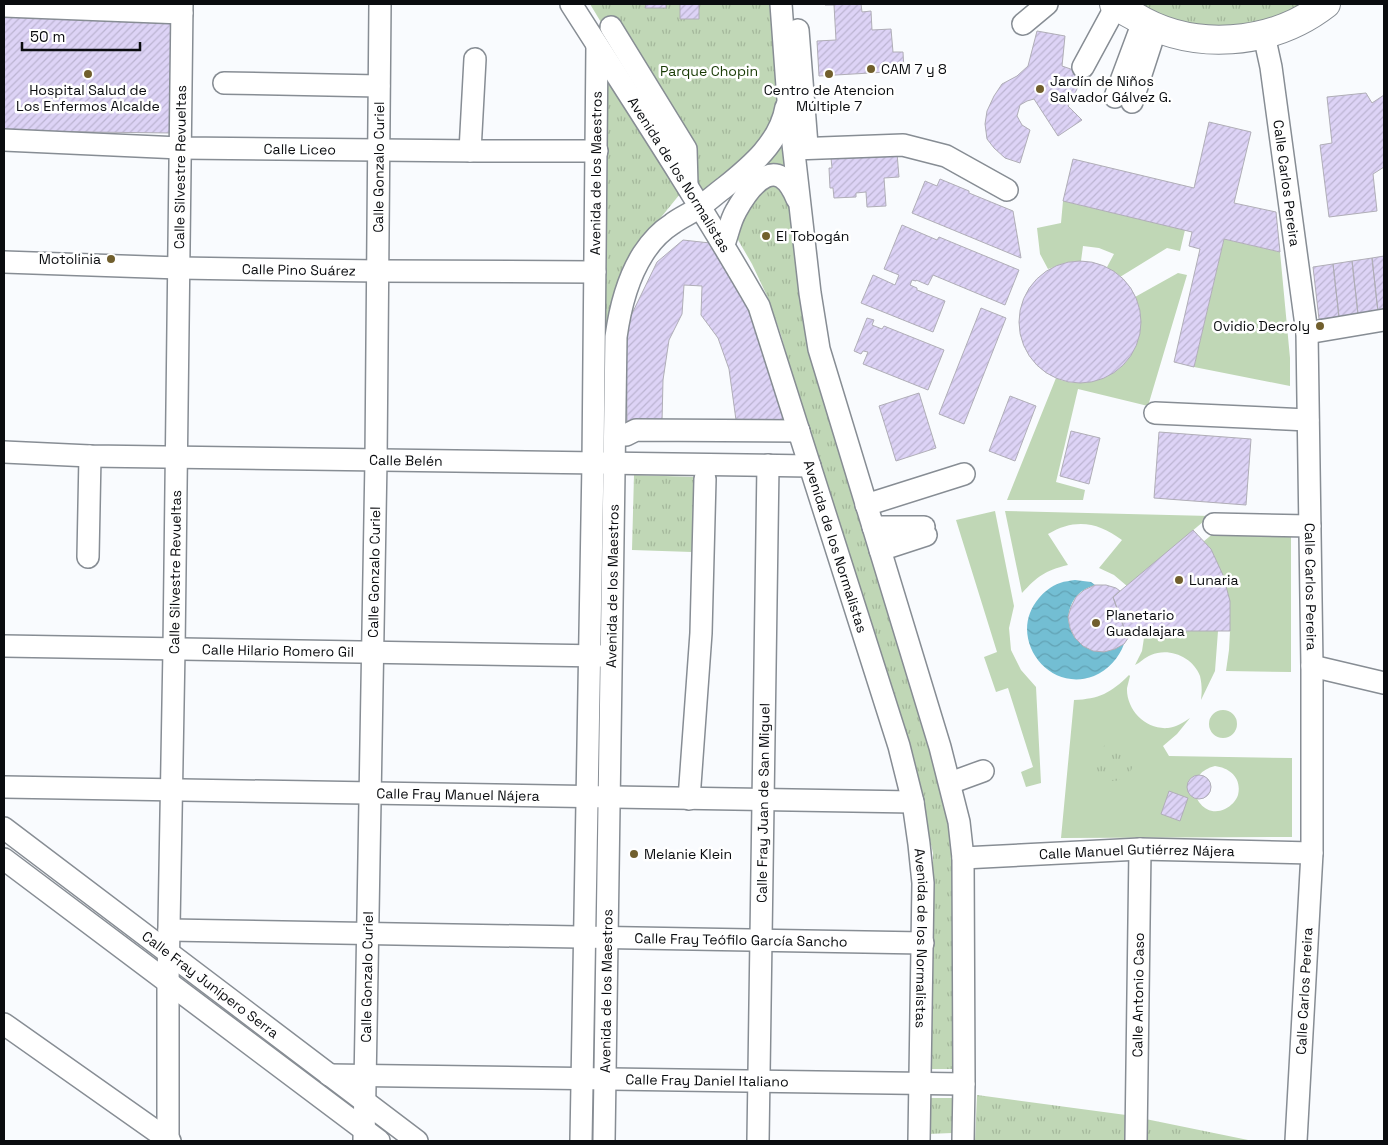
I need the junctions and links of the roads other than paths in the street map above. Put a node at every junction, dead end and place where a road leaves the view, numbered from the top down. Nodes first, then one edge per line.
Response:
1 (380, 4) edge
2 (571, 4) edge
3 (781, 4) edge
4 (1047, 4) edge
5 (1326, 4) edge
6 (1115, 5) edge
7 (4, 6) edge
8 (182, 8) edge
9 (1023, 24) dead end
10 (1150, 25) junction
11 (611, 27) dead end
12 (798, 30) dead end
13 (1264, 35) junction
14 (598, 46) junction
15 (475, 59) dead end
16 (1083, 68) dead end
17 (224, 83) dead end
18 (379, 86) junction
19 (1124, 99) dead end
20 (788, 100) junction
21 (4, 140) edge
22 (180, 148) junction
23 (801, 148) junction
24 (379, 150) junction
25 (470, 151) junction
26 (597, 151) junction
27 (687, 185) junction
28 (1007, 190) dead end
29 (701, 206) junction
30 (800, 207) junction
31 (724, 244) junction
32 (4, 262) edge
33 (179, 268) junction
34 (378, 271) junction
35 (595, 272) junction
36 (1384, 320) edge
37 (1306, 332) junction
38 (1155, 413) dead end
39 (1308, 420) junction
40 (799, 431) junction
41 (616, 435) junction
42 (4, 452) edge
43 (90, 456) junction
44 (177, 457) junction
45 (376, 460) junction
46 (593, 463) junction
47 (615, 463) junction
48 (768, 465) junction
49 (810, 466) junction
50 (964, 474) dead end
51 (705, 479) dead end
52 (866, 505) junction
53 (1214, 524) dead end
54 (1310, 526) junction
55 (873, 527) junction
56 (880, 550) junction
57 (88, 558) dead end
58 (4, 646) edge
59 (174, 649) junction
60 (373, 652) junction
61 (590, 656) junction
62 (612, 656) junction
63 (1312, 666) junction
64 (1384, 683) edge
65 (983, 771) dead end
66 (950, 784) junction
67 (4, 787) edge
68 (171, 790) junction
69 (370, 793) junction
70 (587, 797) junction
71 (610, 797) junction
72 (689, 799) junction
73 (763, 800) junction
74 (912, 802) junction
75 (4, 828) edge
76 (1140, 849) junction
77 (1312, 853) junction
78 (963, 858) junction
79 (4, 859) edge
80 (169, 930) junction
81 (368, 933) junction
82 (585, 937) junction
83 (607, 938) junction
84 (761, 940) junction
85 (923, 943) junction
86 (168, 953) junction
87 (168, 982) junction
88 (4, 1024) edge
89 (329, 1075) junction
90 (365, 1076) junction
91 (582, 1079) junction
92 (605, 1079) junction
93 (759, 1081) junction
94 (920, 1084) junction
95 (964, 1084) junction
96 (365, 1102) junction
97 (369, 1138) edge
98 (168, 1141) edge
99 (417, 1141) edge
100 (581, 1141) edge
101 (604, 1141) edge
102 (758, 1141) edge
103 (919, 1141) edge
104 (963, 1141) edge
105 (1136, 1141) edge
106 (1296, 1141) edge

1 - 18 street, Calle Gonzalo Curiel
2 - 14 street, Avenida de los Normalistas
3 - 20 street
4 - 9 street
5 - 13 main road
6 - 10 main road
6 - 16 street
7 - 8 street
8 - 22 street, Calle Silvestre Revueltas
10 - 13 main road
10 - 19 street
11 - 27 street
12 - 23 street
13 - 37 street, Calle Carlos Pereira
14 - 26 street, Avenida de los Maestros
14 - 27 street, Avenida de los Normalistas
15 - 25 street
17 - 18 street
18 - 24 street, Calle Gonzalo Curiel
20 - 23 street
20 - 29 street, Avenida de los Maestros
21 - 22 street, Calle Liceo
22 - 24 street, Calle Liceo
22 - 33 street, Calle Silvestre Revueltas
23 - 28 street
23 - 30 street
24 - 25 street, Calle Liceo
24 - 34 street, Calle Gonzalo Curiel
25 - 26 street, Calle Liceo
26 - 35 street, Avenida de los Maestros
27 - 29 street, Avenida de los Normalistas
29 - 31 street, Avenida de los Normalistas
29 - 41 street, Avenida de los Maestros
30 - 31 street
30 - 52 street
31 - 40 street, Avenida de los Normalistas
32 - 33 street, Calle Pino Suárez
33 - 34 street, Calle Pino Suárez
33 - 44 street, Calle Silvestre Revueltas
34 - 35 street, Calle Pino Suárez
34 - 45 street, Calle Gonzalo Curiel
35 - 46 street, Avenida de los Maestros
36 - 37 street
37 - 39 street, Calle Carlos Pereira
38 - 39 street
39 - 54 street, Calle Carlos Pereira
40 - 41 street
40 - 49 street, Avenida de los Normalistas
41 - 47 street, Avenida de los Maestros
42 - 43 street, Calle Belén
43 - 44 street, Calle Belén
43 - 57 street
44 - 45 street, Calle Belén
44 - 59 street, Calle Silvestre Revueltas
45 - 46 street, Calle Belén
45 - 60 street, Calle Gonzalo Curiel
46 - 47 street, Calle Belén
46 - 61 street, Avenida de los Maestros
47 - 48 street, Calle Belén
47 - 62 street, Avenida de los Maestros
48 - 49 street, Calle Belén
48 - 73 street, Calle Fray Juan de San Miguel
49 - 74 street, Avenida de los Normalistas
50 - 52 street
51 - 72 street
52 - 55 street
53 - 54 street
54 - 63 street, Calle Carlos Pereira
55 - 56 street
55 - 56 street
56 - 66 street
58 - 59 street, Calle Hilario Romero Gil
59 - 60 street, Calle Hilario Romero Gil
59 - 68 street, Calle Silvestre Revueltas
60 - 61 street, Calle Hilario Romero Gil
60 - 69 street, Calle Gonzalo Curiel
61 - 62 street, Calle Hilario Romero Gil
61 - 70 street, Avenida de los Maestros
62 - 71 street, Avenida de los Maestros
63 - 64 street
63 - 77 street, Calle Carlos Pereira
65 - 66 street
66 - 78 street
67 - 68 street, Calle Fray Manuel Nájera
68 - 69 street, Calle Fray Manuel Nájera
68 - 80 street, Calle Silvestre Revueltas
69 - 70 street, Calle Fray Manuel Nájera
69 - 81 street, Calle Gonzalo Curiel
70 - 71 street, Calle Fray Manuel Nájera
70 - 82 street, Avenida de los Maestros
71 - 72 street, Calle Fray Manuel Nájera
71 - 83 street, Avenida de los Maestros
72 - 73 street, Calle Fray Manuel Nájera
73 - 74 street, Calle Fray Manuel Nájera
73 - 84 street, Calle Fray Juan de San Miguel
74 - 85 street, Avenida de los Normalistas
75 - 86 street, Calle Fray Junípero Serra
76 - 77 street, Calle Manuel Gutiérrez Nájera
76 - 78 street, Calle Manuel Gutiérrez Nájera
76 - 105 street, Calle Antonio Caso
77 - 106 street, Calle Carlos Pereira
78 - 95 street
79 - 87 street, Calle Fray Junípero Serra
80 - 81 street, Calle Fray Teófilo García Sancho
80 - 86 street, Calle Silvestre Revueltas
81 - 82 street, Calle Fray Teófilo García Sancho
81 - 90 street, Calle Gonzalo Curiel
82 - 83 street, Calle Fray Teófilo García Sancho
82 - 91 street, Avenida de los Maestros
83 - 84 street, Calle Fray Teófilo García Sancho
83 - 92 street, Avenida de los Maestros
84 - 85 street, Calle Fray Teófilo García Sancho
84 - 93 street, Calle Fray Juan de San Miguel
85 - 94 street, Avenida de los Normalistas
86 - 87 street, Calle Silvestre Revueltas
86 - 89 street, Calle Fray Junípero Serra
87 - 97 street, Calle Fray Junípero Serra
87 - 98 street, Calle Silvestre Revueltas
88 - 98 street
89 - 90 street, Calle Fray Daniel Italiano
89 - 96 street, Calle Fray Junípero Serra
90 - 91 street, Calle Fray Daniel Italiano
90 - 96 street, Calle Gonzalo Curiel
91 - 92 street, Calle Fray Daniel Italiano
91 - 100 street, Avenida de los Maestros
92 - 93 street, Calle Fray Daniel Italiano
92 - 101 street, Avenida de los Maestros
93 - 94 street, Calle Fray Daniel Italiano
93 - 102 street, Calle Fray Juan de San Miguel
94 - 95 street, Calle Fray Daniel Italiano
94 - 103 street, Avenida de los Normalistas
95 - 104 street
96 - 97 street, Calle Gonzalo Curiel
96 - 99 street, Calle Fray Junípero Serra

